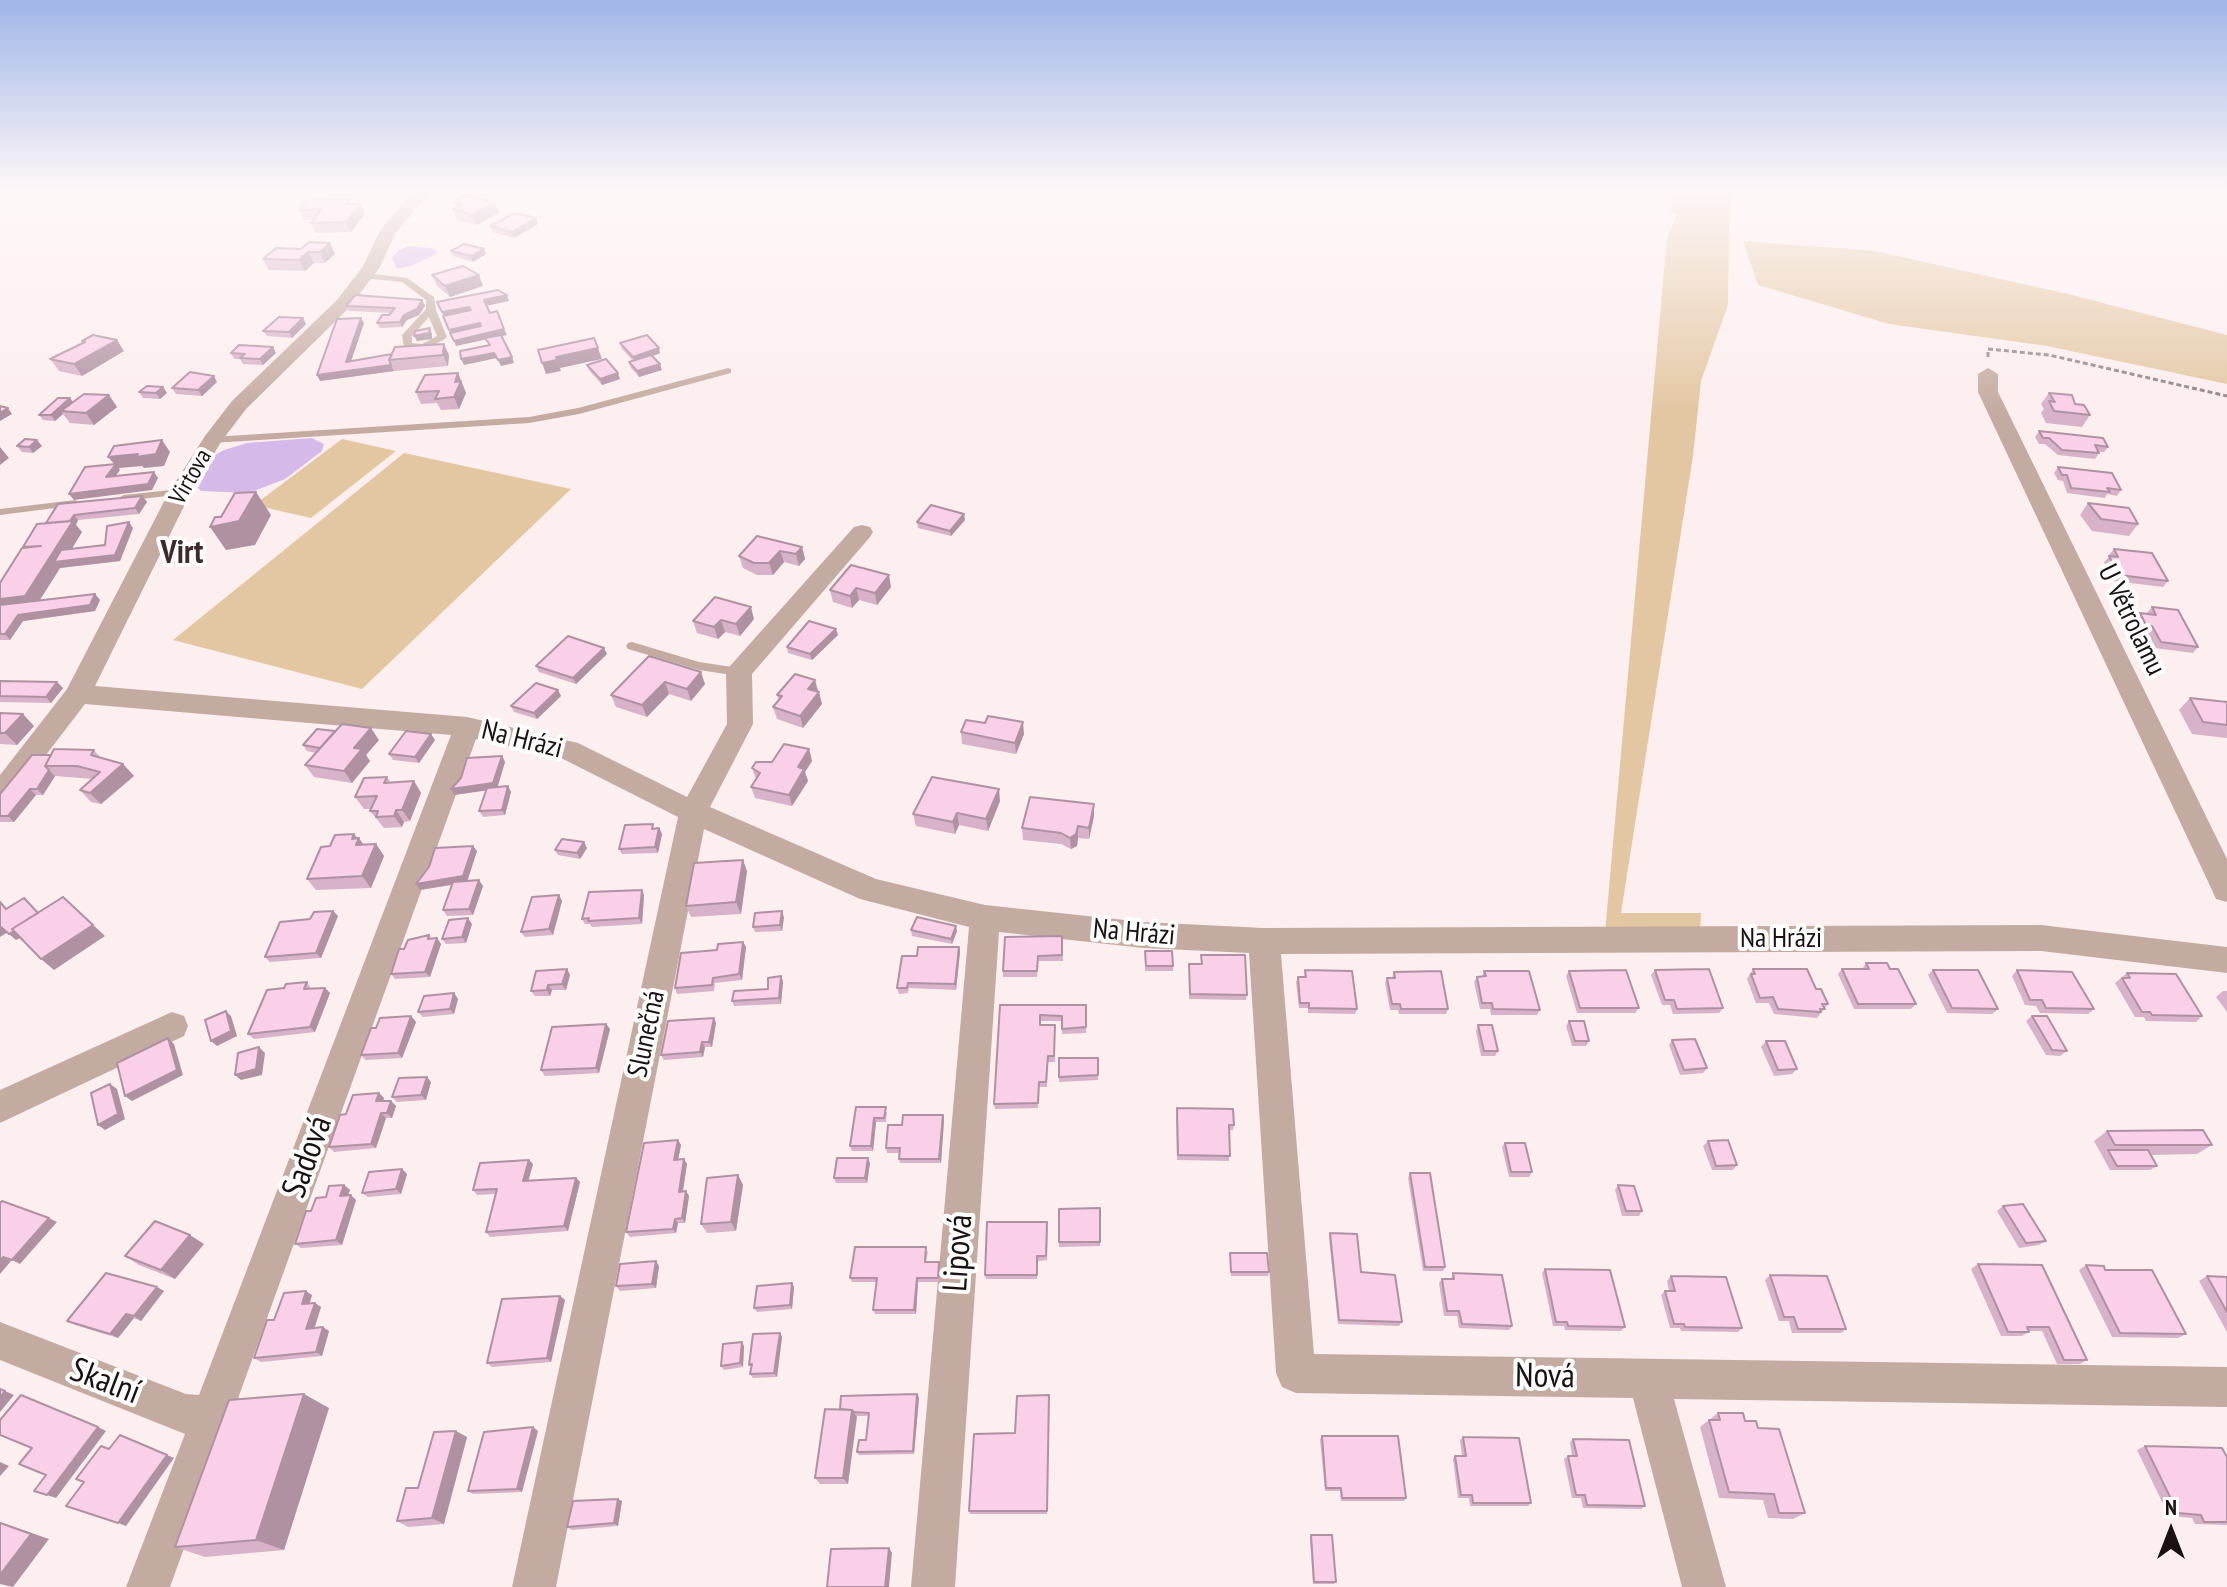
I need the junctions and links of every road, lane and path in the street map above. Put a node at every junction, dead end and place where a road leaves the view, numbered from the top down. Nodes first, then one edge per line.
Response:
1 (372, 264) edge
2 (366, 276) junction
3 (431, 310) dead end
4 (728, 371) dead end
5 (1988, 374) joint
6 (2227, 396) edge
7 (212, 440) junction
8 (180, 492) junction
9 (105, 500) edge
10 (90, 502) edge
11 (0, 512) edge
12 (862, 532) dead end
13 (632, 646) dead end
14 (739, 672) junction
15 (78, 694) junction
16 (467, 727) junction
17 (0, 795) edge
18 (693, 812) junction
19 (2227, 890) edge
20 (985, 918) junction
21 (1264, 941) junction
22 (2227, 960) edge
23 (172, 1026) dead end
24 (0, 1107) edge
25 (0, 1341) edge
26 (1648, 1378) junction
27 (2227, 1387) edge
28 (212, 1417) junction
29 (148, 1587) edge
30 (534, 1587) edge
31 (933, 1587) edge
32 (1704, 1587) edge

1 - 2 street, Virtova
2 - 3 lane
2 - 7 street, Virtova
4 - 7 lane
5 - 6 path
5 - 19 street, U Větrolamu
7 - 8 street, Virtova
8 - 9 lane
8 - 15 street, Virtova
10 - 11 lane
12 - 14 street
13 - 14 lane
14 - 18 street, Slunečná
15 - 16 street, Na Hrázi
15 - 17 street, Virtova
16 - 18 street, Na Hrázi
16 - 28 street, Sadová
18 - 20 street, Na Hrázi
18 - 30 street, Slunečná
20 - 21 street, Na Hrázi
20 - 31 street, Lipová
21 - 22 street, Na Hrázi
21 - 26 street, Nová
23 - 24 street
25 - 28 street, Skalní
26 - 27 street, Nová
26 - 32 street
28 - 29 street, Sadová

